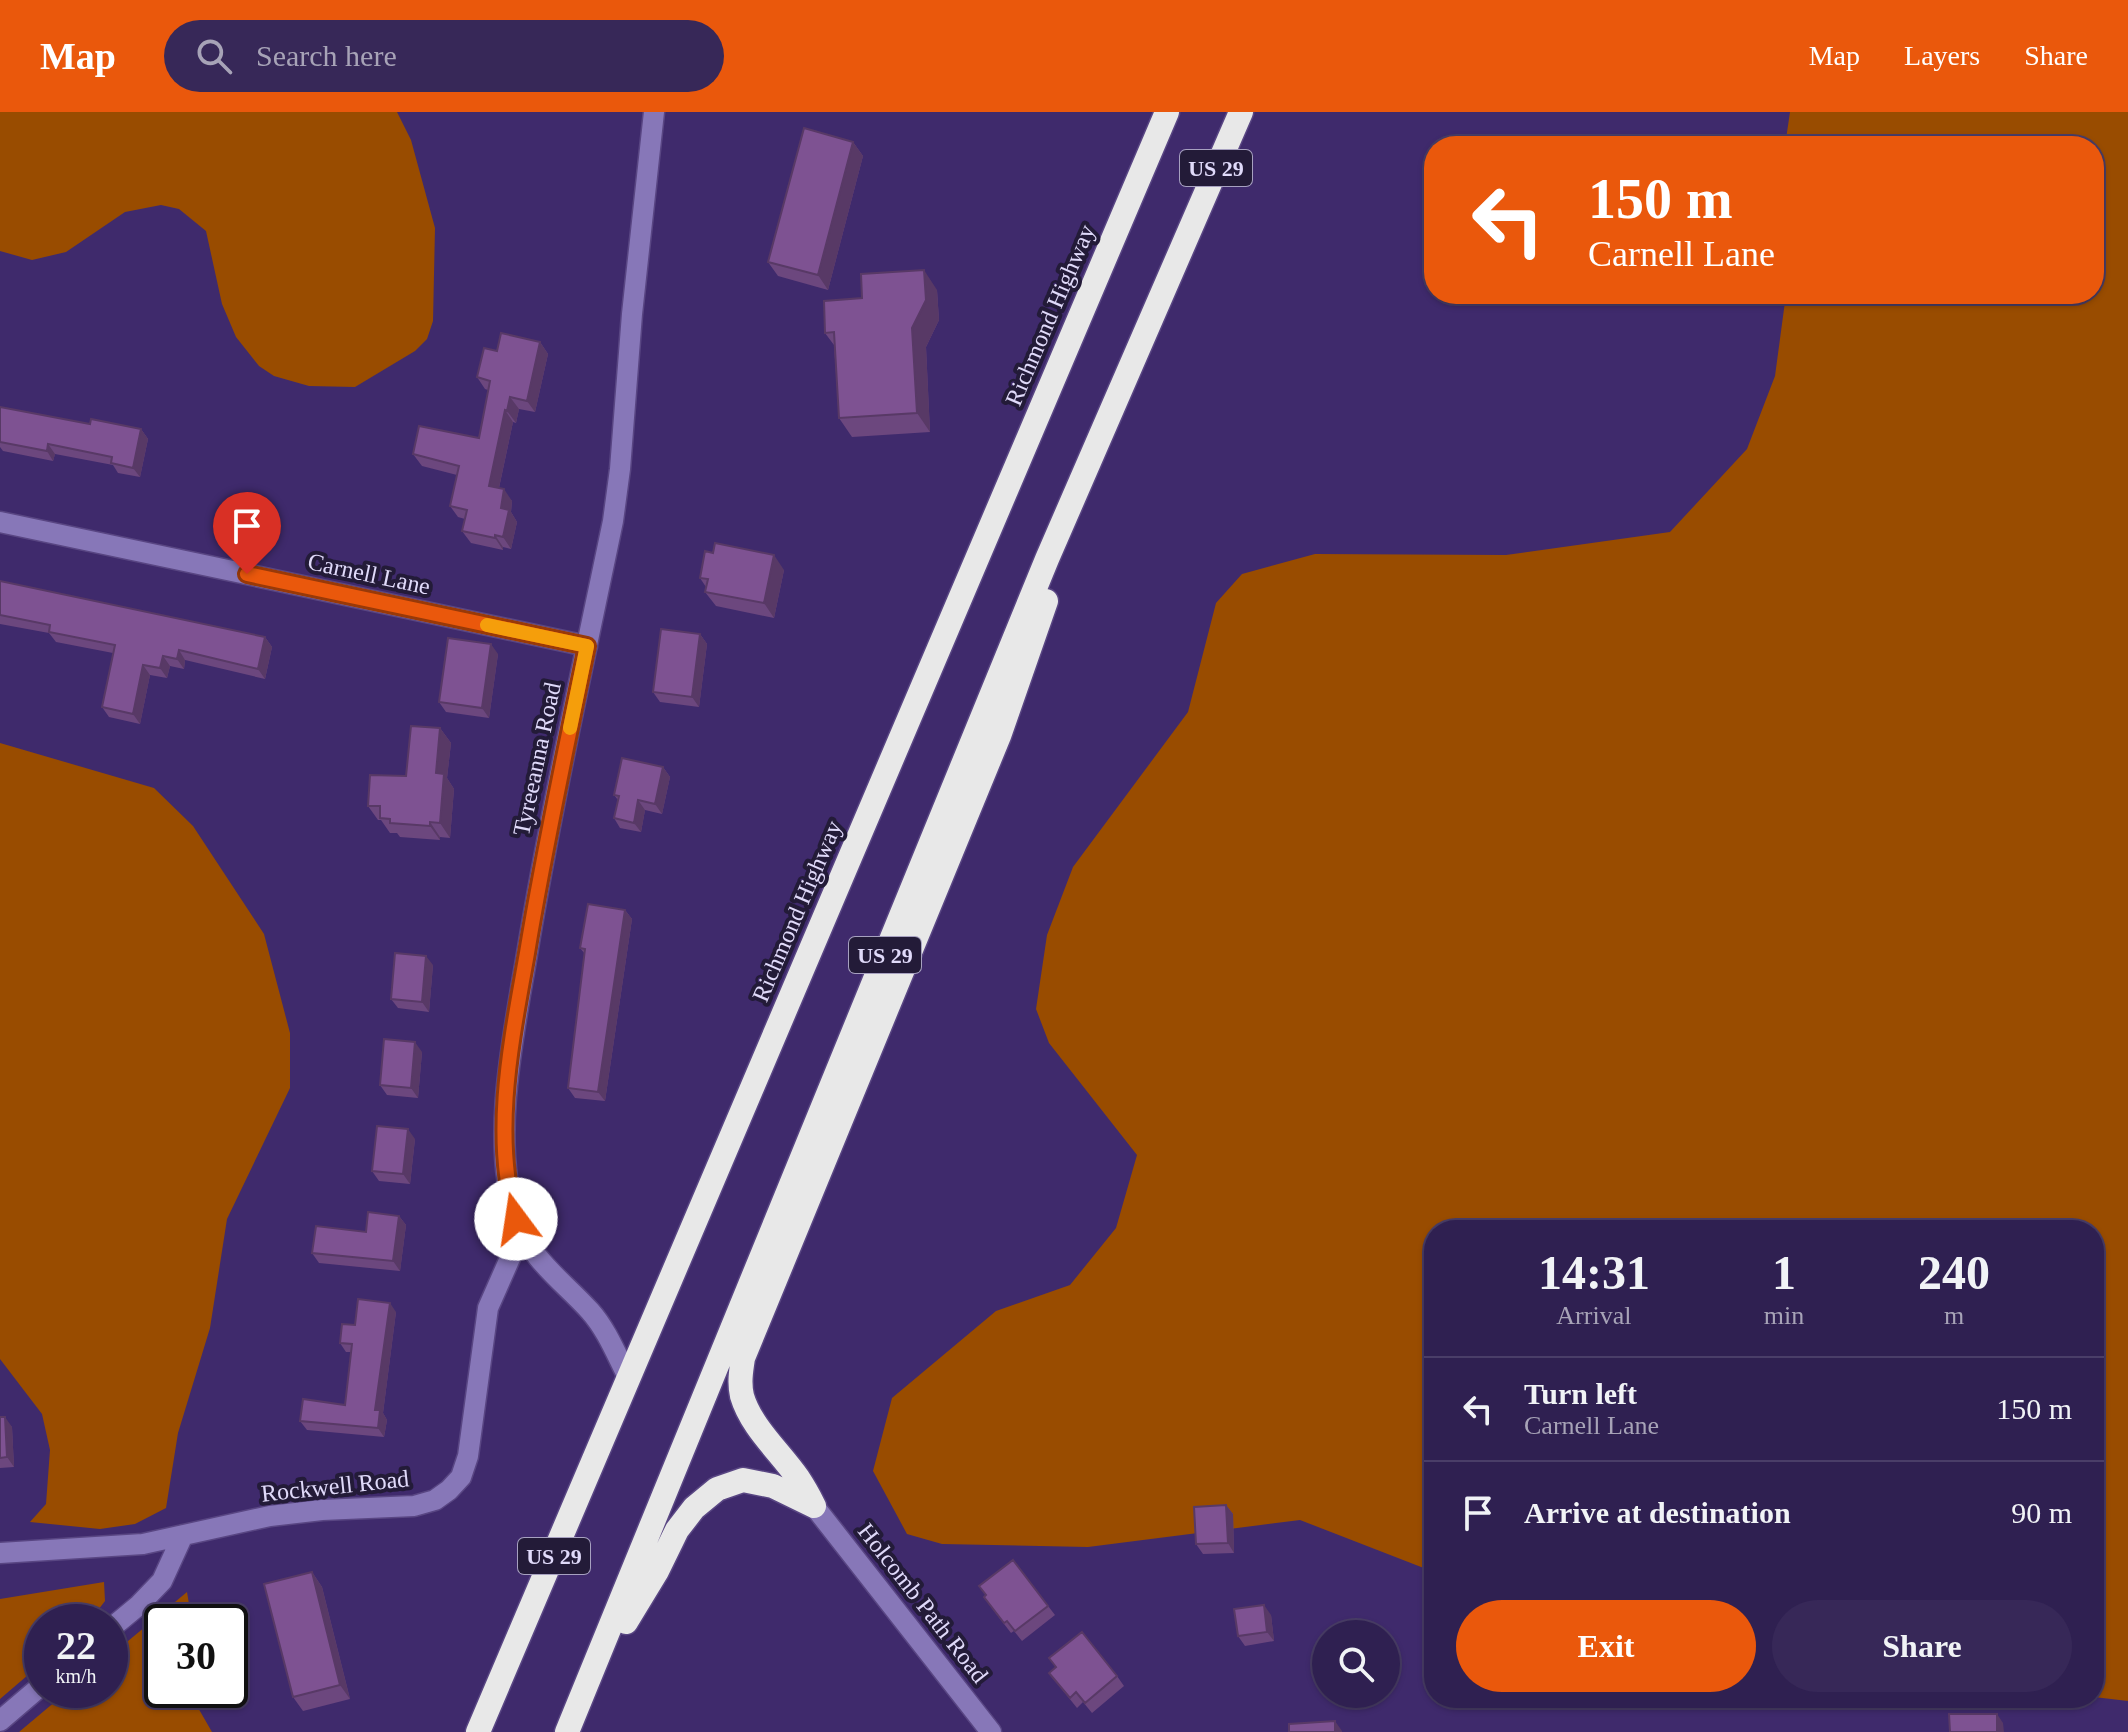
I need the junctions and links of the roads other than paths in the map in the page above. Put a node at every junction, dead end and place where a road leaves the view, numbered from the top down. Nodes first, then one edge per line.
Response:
1 (654, 112) edge
2 (1167, 112) edge
3 (1241, 112) edge
4 (1114, 407) junction
5 (0, 522) edge
6 (587, 646) junction
7 (522, 1231) junction
8 (629, 1379) junction
9 (814, 1506) junction
10 (183, 1535) junction
11 (0, 1553) edge
12 (128, 1612) edge
13 (585, 1690) junction
14 (24, 1700) edge
15 (0, 1721) edge
16 (478, 1732) edge
17 (567, 1732) edge
18 (991, 1732) edge

1 - 6 street, Tyreeanna Road
2 - 8 highway, Richmond Highway / US 29
3 - 4 highway, US 29
4 - 9 highway
4 - 13 highway, US 29
5 - 6 street, Carnell Lane
6 - 7 street, Tyreeanna Road
7 - 8 street, Tyreeanna Road
7 - 10 street, Rockwell Road
8 - 16 highway, Richmond Highway / US 29
9 - 13 highway
9 - 18 street, Holcomb Path Road
10 - 11 street, Rockwell Road
10 - 12 street
13 - 17 highway, US 29
14 - 15 street

